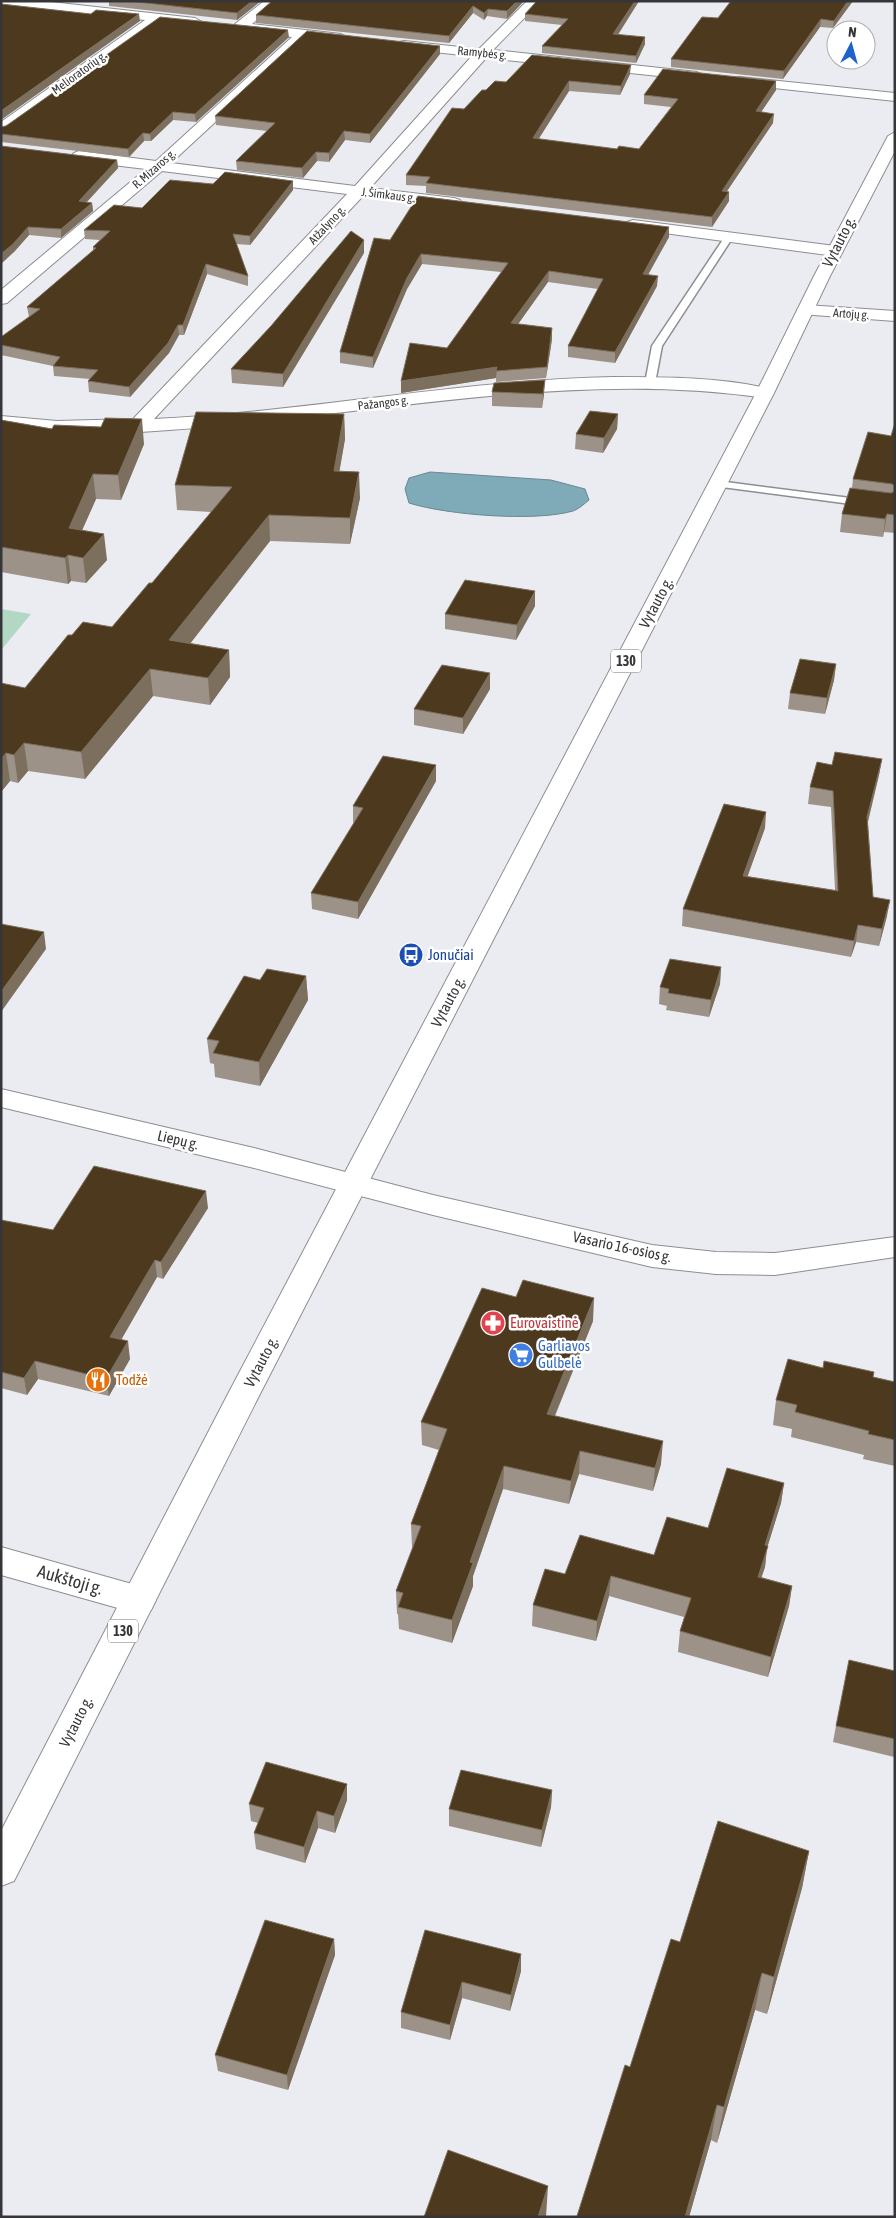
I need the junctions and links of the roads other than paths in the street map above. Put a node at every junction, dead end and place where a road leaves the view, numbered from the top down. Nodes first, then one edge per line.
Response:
1 (4, 1) edge
2 (272, 1) edge
3 (535, 1) edge
4 (73, 5) edge
5 (157, 18) junction
6 (212, 24) edge
7 (303, 34) junction
8 (350, 39) edge
9 (388, 43) edge
10 (484, 53) junction
11 (709, 78) edge
12 (728, 80) edge
13 (895, 98) edge
14 (1, 129) edge
15 (895, 136) edge
16 (60, 154) edge
17 (159, 166) junction
18 (359, 191) junction
19 (466, 204) edge
20 (622, 224) edge
21 (729, 237) junction
22 (835, 251) junction
23 (1, 299) edge
24 (806, 310) junction
25 (895, 316) edge
26 (650, 383) junction
27 (765, 393) junction
28 (1, 422) edge
29 (138, 425) junction
30 (718, 484) junction
31 (880, 505) edge
32 (1, 1098) edge
33 (354, 1184) junction
34 (895, 1247) edge
35 (1, 1561) edge
36 (139, 1600) junction
37 (1, 1869) edge

1 - 4 street
2 - 7 street
3 - 10 street, Atžalyno g.
4 - 5 street
5 - 6 street
5 - 14 street, Melioratorių g.
7 - 8 street
7 - 17 street, R. Mizaros g.
9 - 10 street, Ramybės g.
10 - 11 street, Ramybės g.
10 - 18 street, Atžalyno g.
12 - 13 street
15 - 22 street, Vytauto g. / 130
16 - 17 street, J. Šimkaus g.
17 - 18 street, J. Šimkaus g.
17 - 23 street, R. Mizaros g.
18 - 19 street, J. Šimkaus g.
18 - 29 street, Atžalyno g.
20 - 21 street
21 - 22 street
21 - 26 lane
22 - 24 street, Vytauto g. / 130
24 - 25 street, Artojų g.
24 - 27 street, Vytauto g. / 130
26 - 27 street, Pažangos g.
26 - 29 street, Pažangos g.
27 - 30 street, Vytauto g. / 130
28 - 29 street, Pažangos g.
30 - 31 lane
30 - 33 street, Vytauto g. / 130
32 - 33 street, Liepų g.
33 - 34 street, Vasario 16-osios g.
33 - 36 street, Vytauto g. / 130
35 - 36 street, Aukštoji g.
36 - 37 street, Vytauto g. / 130

